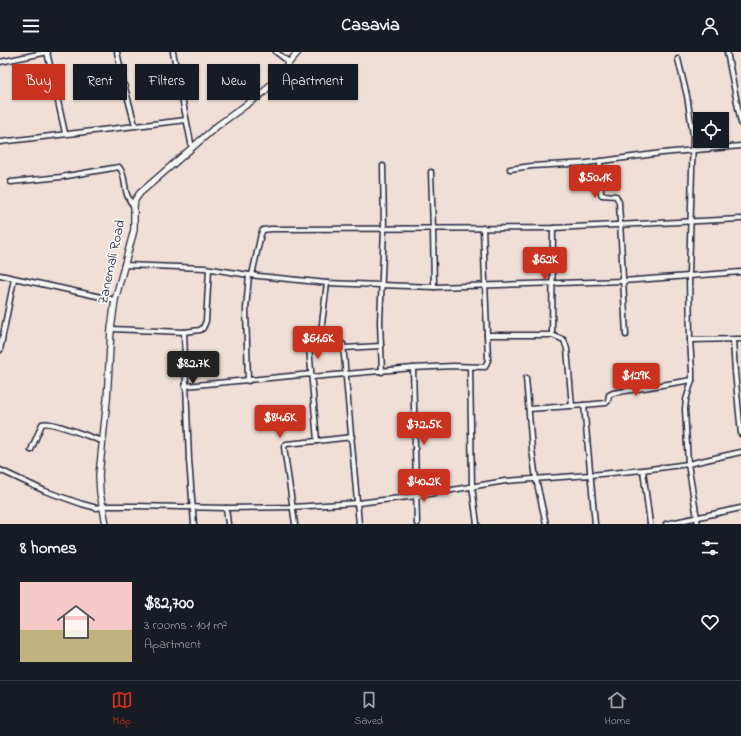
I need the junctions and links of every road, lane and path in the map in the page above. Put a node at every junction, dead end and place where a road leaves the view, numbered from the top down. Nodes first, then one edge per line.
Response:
1 (48, 52) edge
2 (117, 52) edge
3 (173, 52) edge
4 (276, 52) edge
5 (298, 52) edge
6 (727, 52) edge
7 (678, 59) dead end
8 (0, 62) edge
9 (289, 62) junction
10 (186, 120) junction
11 (741, 123) edge
12 (135, 125) junction
13 (65, 133) junction
14 (0, 142) edge
15 (741, 146) edge
16 (192, 148) junction
17 (694, 150) junction
18 (600, 161) junction
19 (383, 166) dead end
20 (510, 169) dead end
21 (431, 172) dead end
22 (11, 182) dead end
23 (134, 206) junction
24 (741, 219) edge
25 (691, 220) junction
26 (620, 224) junction
27 (484, 228) junction
28 (553, 228) junction
29 (384, 229) junction
30 (433, 229) junction
31 (124, 265) junction
32 (209, 269) junction
33 (741, 272) edge
34 (0, 275) edge
35 (250, 275) junction
36 (690, 275) junction
37 (14, 279) junction
38 (623, 281) junction
39 (327, 283) junction
40 (553, 283) junction
41 (382, 285) junction
42 (486, 285) junction
43 (434, 287) junction
44 (115, 300) junction
45 (111, 329) junction
46 (184, 332) junction
47 (487, 334) junction
48 (552, 335) junction
49 (626, 335) dead end
50 (741, 339) edge
51 (690, 340) junction
52 (733, 340) junction
53 (381, 346) junction
54 (310, 347) dead end
55 (344, 348) junction
56 (0, 350) edge
57 (413, 368) junction
58 (470, 368) junction
59 (382, 372) junction
60 (347, 374) junction
61 (311, 375) junction
62 (526, 378) dead end
63 (692, 380) junction
64 (248, 381) junction
65 (185, 386) junction
66 (584, 405) junction
67 (572, 406) junction
68 (529, 410) junction
69 (741, 434) edge
70 (352, 437) junction
71 (102, 441) junction
72 (317, 441) junction
73 (31, 450) dead end
74 (741, 452) edge
75 (688, 464) junction
76 (0, 470) edge
77 (643, 470) junction
78 (590, 475) junction
79 (536, 479) junction
80 (472, 486) junction
81 (417, 496) junction
82 (358, 503) junction
83 (103, 506) junction
84 (193, 507) junction
85 (292, 507) junction
86 (226, 508) junction
87 (741, 508) edge
88 (698, 518) junction
89 (106, 524) edge
90 (194, 524) edge
91 (228, 524) edge
92 (295, 524) edge
93 (359, 524) edge
94 (417, 524) edge
95 (477, 524) edge
96 (546, 524) edge
97 (594, 524) edge
98 (650, 524) edge
99 (666, 524) edge
100 (698, 524) edge

1 - 8 street
1 - 13 street
2 - 12 street
3 - 10 street
4 - 9 street
5 - 9 street, Zanemali Road
6 - 11 street
7 - 17 street
9 - 16 street, Zanemali Road
10 - 12 street
10 - 16 street
12 - 13 street
13 - 14 street
15 - 17 street
16 - 23 street, Zanemali Road
17 - 18 street
17 - 25 street
18 - 20 street
18 - 26 street
19 - 29 street
21 - 30 street
22 - 23 street
23 - 31 street, Zanemali Road
24 - 25 street
25 - 26 street
25 - 36 street
26 - 28 street
26 - 38 street
27 - 28 street
27 - 30 street
27 - 42 street
28 - 40 street
29 - 30 street
29 - 35 street
29 - 41 street
30 - 43 street
31 - 32 street
31 - 44 street, Zanemali Road
32 - 35 street
32 - 46 street
33 - 36 street
34 - 37 street
35 - 39 street
35 - 64 street
36 - 38 street
36 - 51 street
37 - 44 street
37 - 56 street
38 - 40 street
38 - 49 street
39 - 41 street
39 - 55 street
40 - 42 street
40 - 48 street
41 - 43 street
41 - 53 street
42 - 43 street
42 - 47 street
44 - 45 street, Zanemali Road
45 - 46 street
45 - 71 street, Zanemali Road
46 - 65 street
47 - 48 street
47 - 58 street
48 - 67 street
50 - 52 street
51 - 52 street
51 - 63 street
52 - 69 street
53 - 55 street
53 - 59 street
54 - 61 street
55 - 60 street
57 - 58 street
57 - 59 street
57 - 81 street
58 - 80 street
59 - 60 street
60 - 61 street
60 - 70 street
61 - 64 street
61 - 72 street
62 - 68 street
63 - 66 street
63 - 75 street
64 - 65 street
65 - 84 street
66 - 67 street
66 - 78 street
67 - 68 street
68 - 79 street
70 - 72 street
70 - 82 street
71 - 73 street
71 - 83 street, Zanemali Road
72 - 85 street
74 - 75 street
75 - 77 street
75 - 88 street
76 - 83 street
77 - 78 street
77 - 98 street
78 - 79 street
78 - 97 street
79 - 80 street
79 - 96 street
80 - 81 street
80 - 95 street
81 - 82 street
81 - 94 street
82 - 85 street
82 - 93 street
83 - 84 street
83 - 89 street, Zanemali Road
84 - 86 street
84 - 90 street
85 - 86 street
85 - 92 street
86 - 91 street
87 - 88 street
88 - 99 street
88 - 100 street

